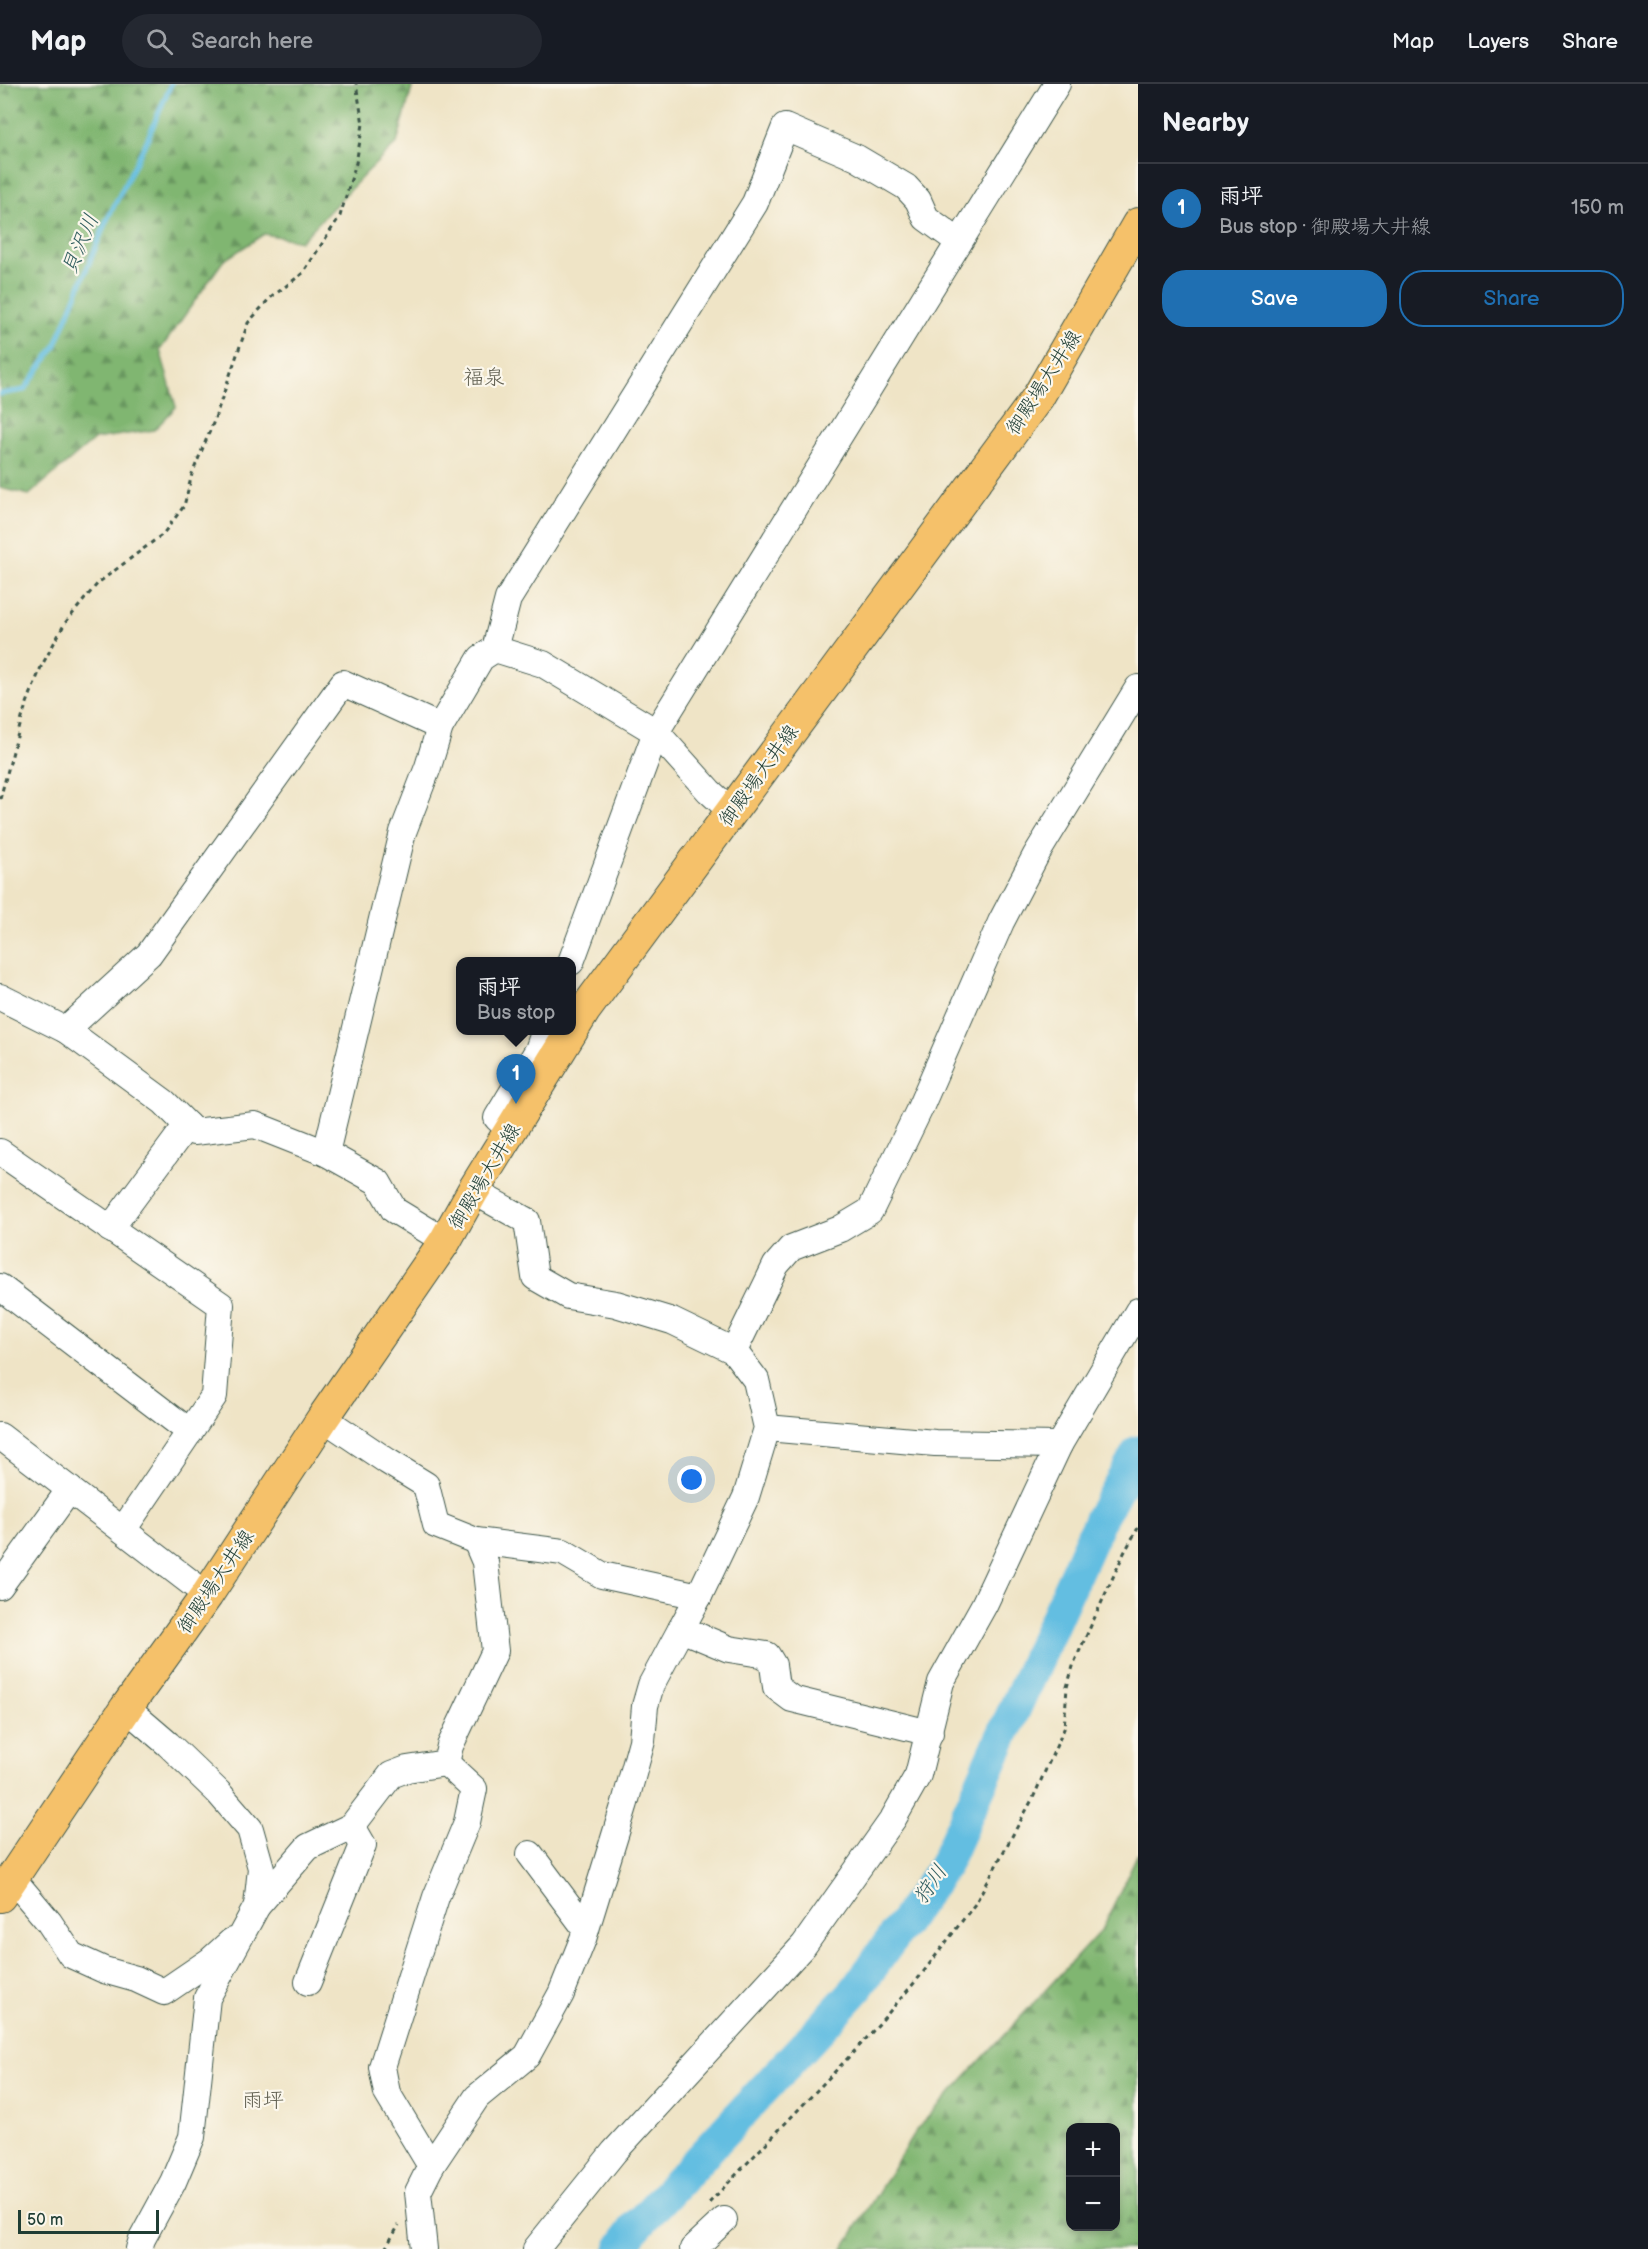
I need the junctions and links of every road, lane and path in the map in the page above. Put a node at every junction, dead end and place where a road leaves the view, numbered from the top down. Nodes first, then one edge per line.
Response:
1 (356, 84) edge
2 (1057, 84) edge
3 (1138, 224) edge
4 (959, 242) junction
5 (495, 649) junction
6 (1138, 688) edge
7 (440, 727) junction
8 (656, 732) junction
9 (0, 799) edge
10 (732, 811) junction
11 (573, 957) edge
12 (2, 1001) edge
13 (576, 1024) edge
14 (66, 1030) junction
15 (543, 1035) edge
16 (569, 1035) edge
17 (186, 1125) junction
18 (510, 1130) junction
19 (0, 1152) edge
20 (326, 1153) junction
21 (473, 1191) junction
22 (110, 1229) junction
23 (445, 1240) junction
24 (0, 1287) edge
25 (1138, 1311) edge
26 (734, 1351) junction
27 (323, 1418) junction
28 (767, 1428) junction
29 (190, 1432) junction
30 (0, 1436) edge
31 (1059, 1445) junction
32 (70, 1489) junction
33 (1138, 1528) edge
34 (123, 1530) junction
35 (476, 1540) junction
36 (0, 1586) edge
37 (207, 1595) junction
38 (699, 1596) junction
39 (681, 1629) junction
40 (126, 1708) junction
41 (930, 1733) junction
42 (446, 1762) junction
43 (352, 1826) junction
44 (530, 1854) dead end
45 (6, 1887) edge
46 (257, 1906) junction
47 (586, 1929) junction
48 (243, 1931) junction
49 (308, 1982) dead end
50 (431, 2166) junction
51 (714, 2214) joint
52 (139, 2249) edge
53 (424, 2249) edge
54 (536, 2249) edge
55 (693, 2249) edge

1 - 9 path
2 - 4 street
3 - 10 main road, 御殿場大井線
4 - 5 street
4 - 8 street
5 - 7 street
5 - 8 street
6 - 26 street
7 - 14 street
7 - 20 street
8 - 10 street
8 - 11 street
10 - 13 main road, 御殿場大井線
12 - 14 street
14 - 17 street
15 - 18 street
16 - 18 main road, 御殿場大井線
17 - 20 street
17 - 22 street
18 - 21 main road, 御殿場大井線
19 - 22 street
20 - 23 street
21 - 23 main road, 御殿場大井線
21 - 26 street
22 - 29 street
23 - 27 main road, 御殿場大井線
24 - 29 street
25 - 31 street
26 - 28 street
27 - 35 street
27 - 37 main road, 御殿場大井線
28 - 31 street
28 - 38 street
29 - 34 street
30 - 32 street
31 - 41 street
32 - 34 street
32 - 36 street
33 - 51 path
34 - 37 street
35 - 38 street
35 - 42 street
37 - 40 main road, 御殿場大井線
38 - 39 street
39 - 41 street
39 - 47 street
40 - 45 main road, 御殿場大井線
40 - 46 street
41 - 54 street
42 - 43 street
42 - 50 street
43 - 46 street
43 - 49 street
44 - 47 street
45 - 48 street
46 - 48 street
47 - 50 street
48 - 52 street
50 - 53 street
51 - 55 street

